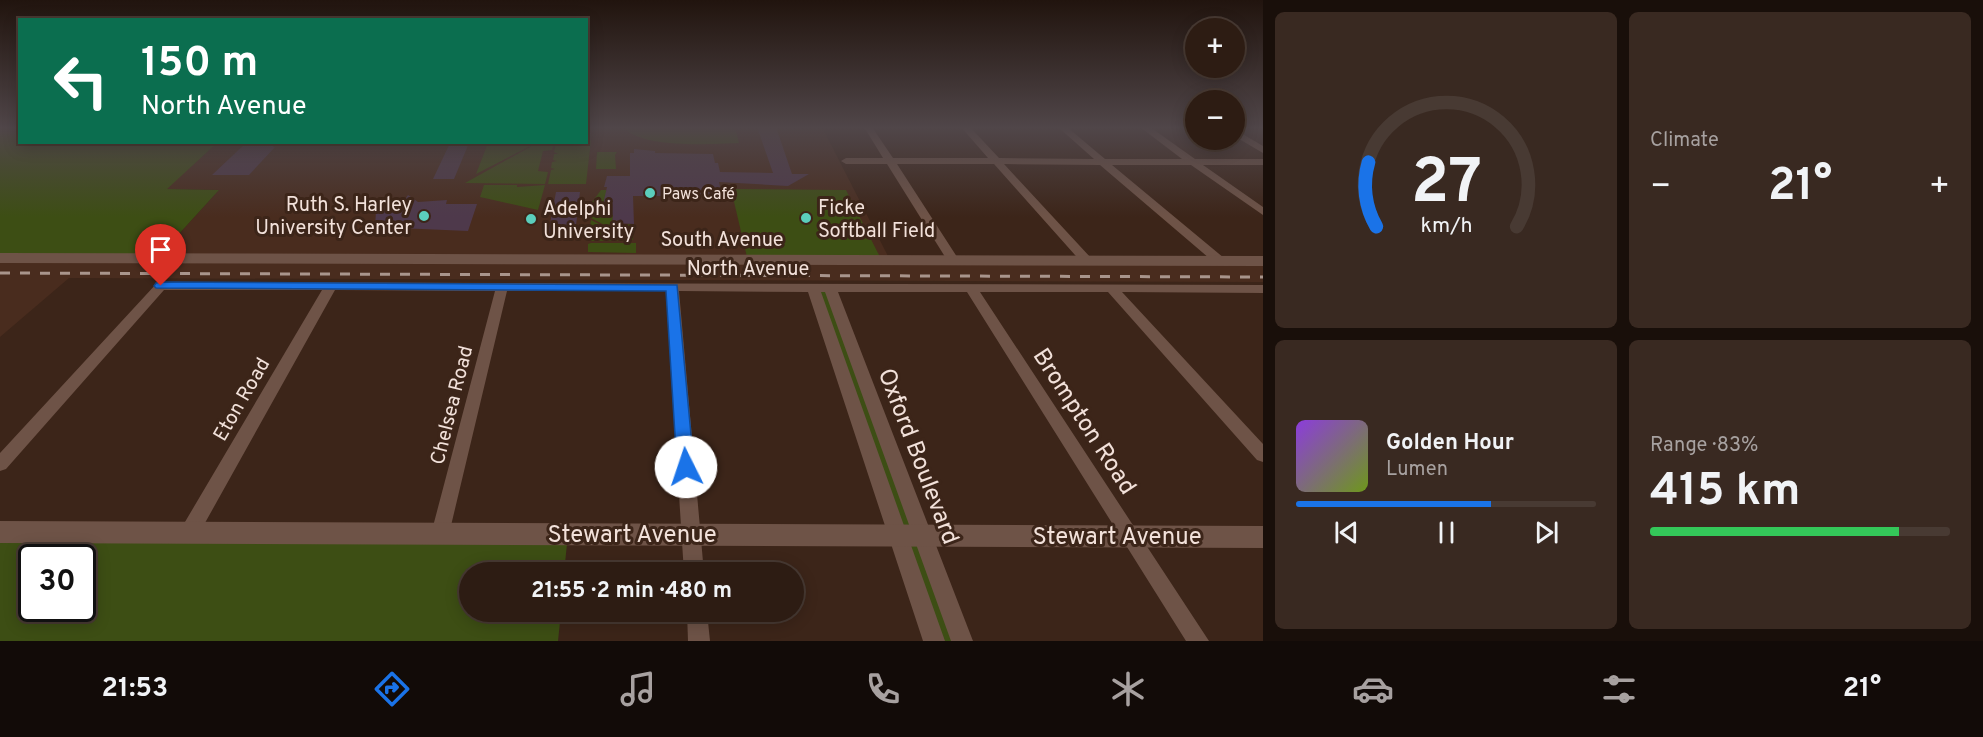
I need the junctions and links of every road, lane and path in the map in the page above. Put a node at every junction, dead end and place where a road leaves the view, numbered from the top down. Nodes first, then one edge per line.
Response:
1 (887, 157) edge
2 (992, 157) edge
3 (1098, 157) edge
4 (1186, 157) edge
5 (846, 161) dead end
6 (890, 161) junction
7 (996, 161) junction
8 (1103, 161) junction
9 (1193, 162) junction
10 (1263, 162) edge
11 (1263, 212) edge
12 (0, 258) edge
13 (953, 260) junction
14 (1087, 261) junction
15 (1220, 261) junction
16 (1263, 261) edge
17 (331, 286) junction
18 (502, 287) junction
19 (672, 287) junction
20 (821, 288) junction
21 (971, 288) junction
22 (1112, 288) junction
23 (1260, 292) edge
24 (846, 384) junction
25 (866, 384) junction
26 (1263, 454) edge
27 (0, 464) edge
28 (0, 532) edge
29 (189, 532) junction
30 (440, 534) junction
31 (691, 535) junction
32 (898, 535) junction
33 (923, 535) junction
34 (1131, 536) junction
35 (1263, 537) edge
36 (693, 562) edge
37 (698, 622) edge
38 (699, 641) edge
39 (934, 641) edge
40 (962, 641) edge
41 (1198, 641) edge

1 - 6 street
2 - 7 street
3 - 8 street
4 - 9 street
5 - 6 street
6 - 7 street
6 - 13 street
7 - 8 street
7 - 14 street
8 - 9 street
8 - 15 street
9 - 10 street
9 - 11 street
12 - 13 street, South Avenue
13 - 14 street, South Avenue
14 - 15 street, South Avenue
15 - 16 street, South Avenue
17 - 18 street, North Avenue
17 - 27 street, North Avenue
17 - 29 street, Eton Road
18 - 19 street, North Avenue
18 - 30 street, Chelsea Road
19 - 20 street, North Avenue
19 - 31 street
20 - 21 street, North Avenue
20 - 24 street, Oxford Boulevard
20 - 25 street, Oxford Boulevard
21 - 22 street, North Avenue
21 - 34 street, Brompton Road
22 - 23 street, North Avenue
22 - 26 street
24 - 25 street
24 - 32 street, Oxford Boulevard
25 - 33 street, Oxford Boulevard
28 - 29 street, Stewart Avenue
29 - 30 street, Stewart Avenue
30 - 31 street, Stewart Avenue
31 - 32 street, Stewart Avenue
31 - 36 street
32 - 33 street, Stewart Avenue
32 - 39 street, Oxford Boulevard
33 - 34 street, Stewart Avenue
33 - 40 street, Oxford Boulevard
34 - 35 street, Stewart Avenue
34 - 41 street, Brompton Road
37 - 38 street

